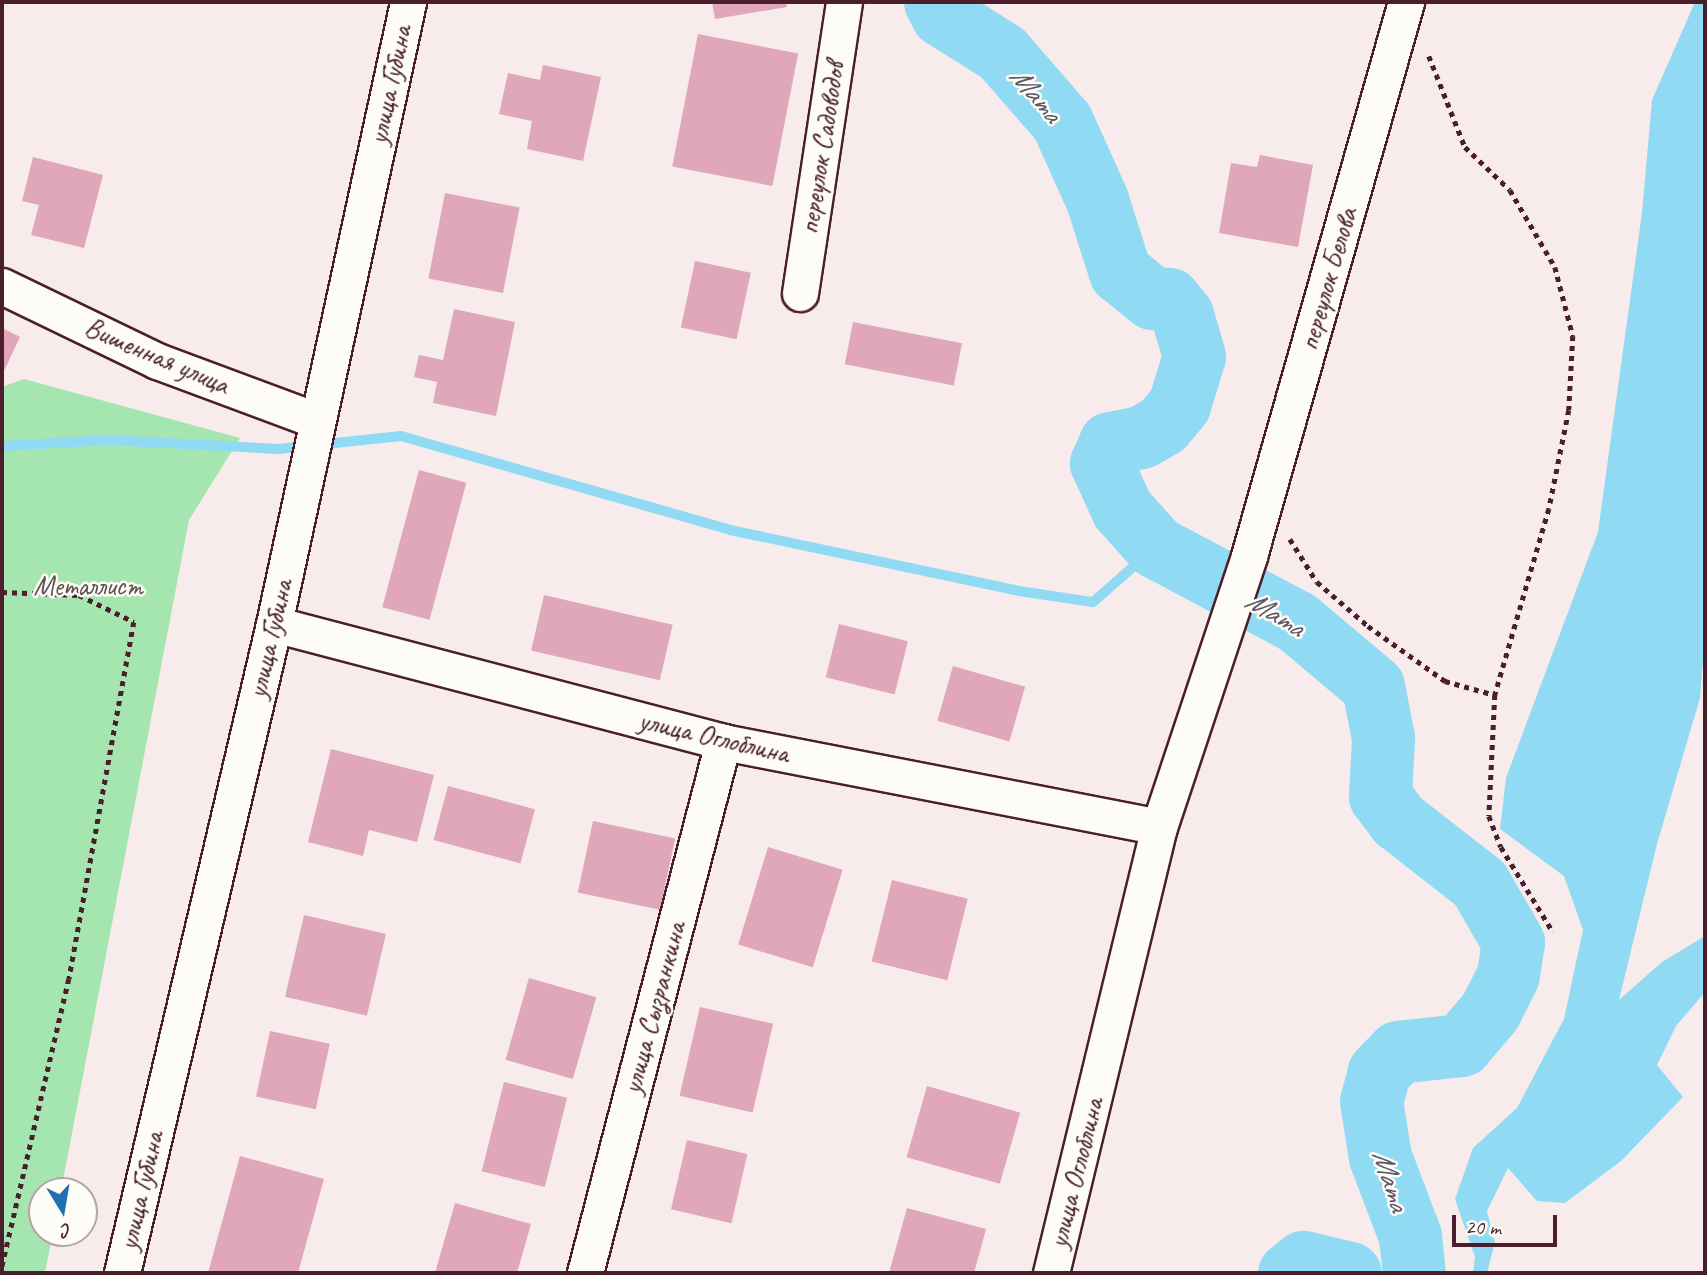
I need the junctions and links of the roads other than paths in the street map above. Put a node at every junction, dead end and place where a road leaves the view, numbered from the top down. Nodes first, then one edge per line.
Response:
1 (408, 2) edge
2 (844, 2) edge
3 (1406, 2) edge
4 (2, 286) edge
5 (800, 293) dead end
6 (316, 420) junction
7 (1250, 556) joint
8 (274, 624) junction
9 (723, 742) junction
10 (1159, 827) junction
11 (121, 1273) edge
12 (584, 1273) edge
13 (1051, 1273) edge

1 - 6 street, улица Губина
2 - 5 street, переулок Садоводов
3 - 7 street, переулок Белова
4 - 6 street, Вишенная улица
6 - 8 street, улица Губина
7 - 10 street, улица Оглоблина
8 - 9 street, улица Оглоблина
8 - 11 street, улица Губина
9 - 10 street, улица Оглоблина
9 - 12 street, улица Сызранкина
10 - 13 street, улица Оглоблина

